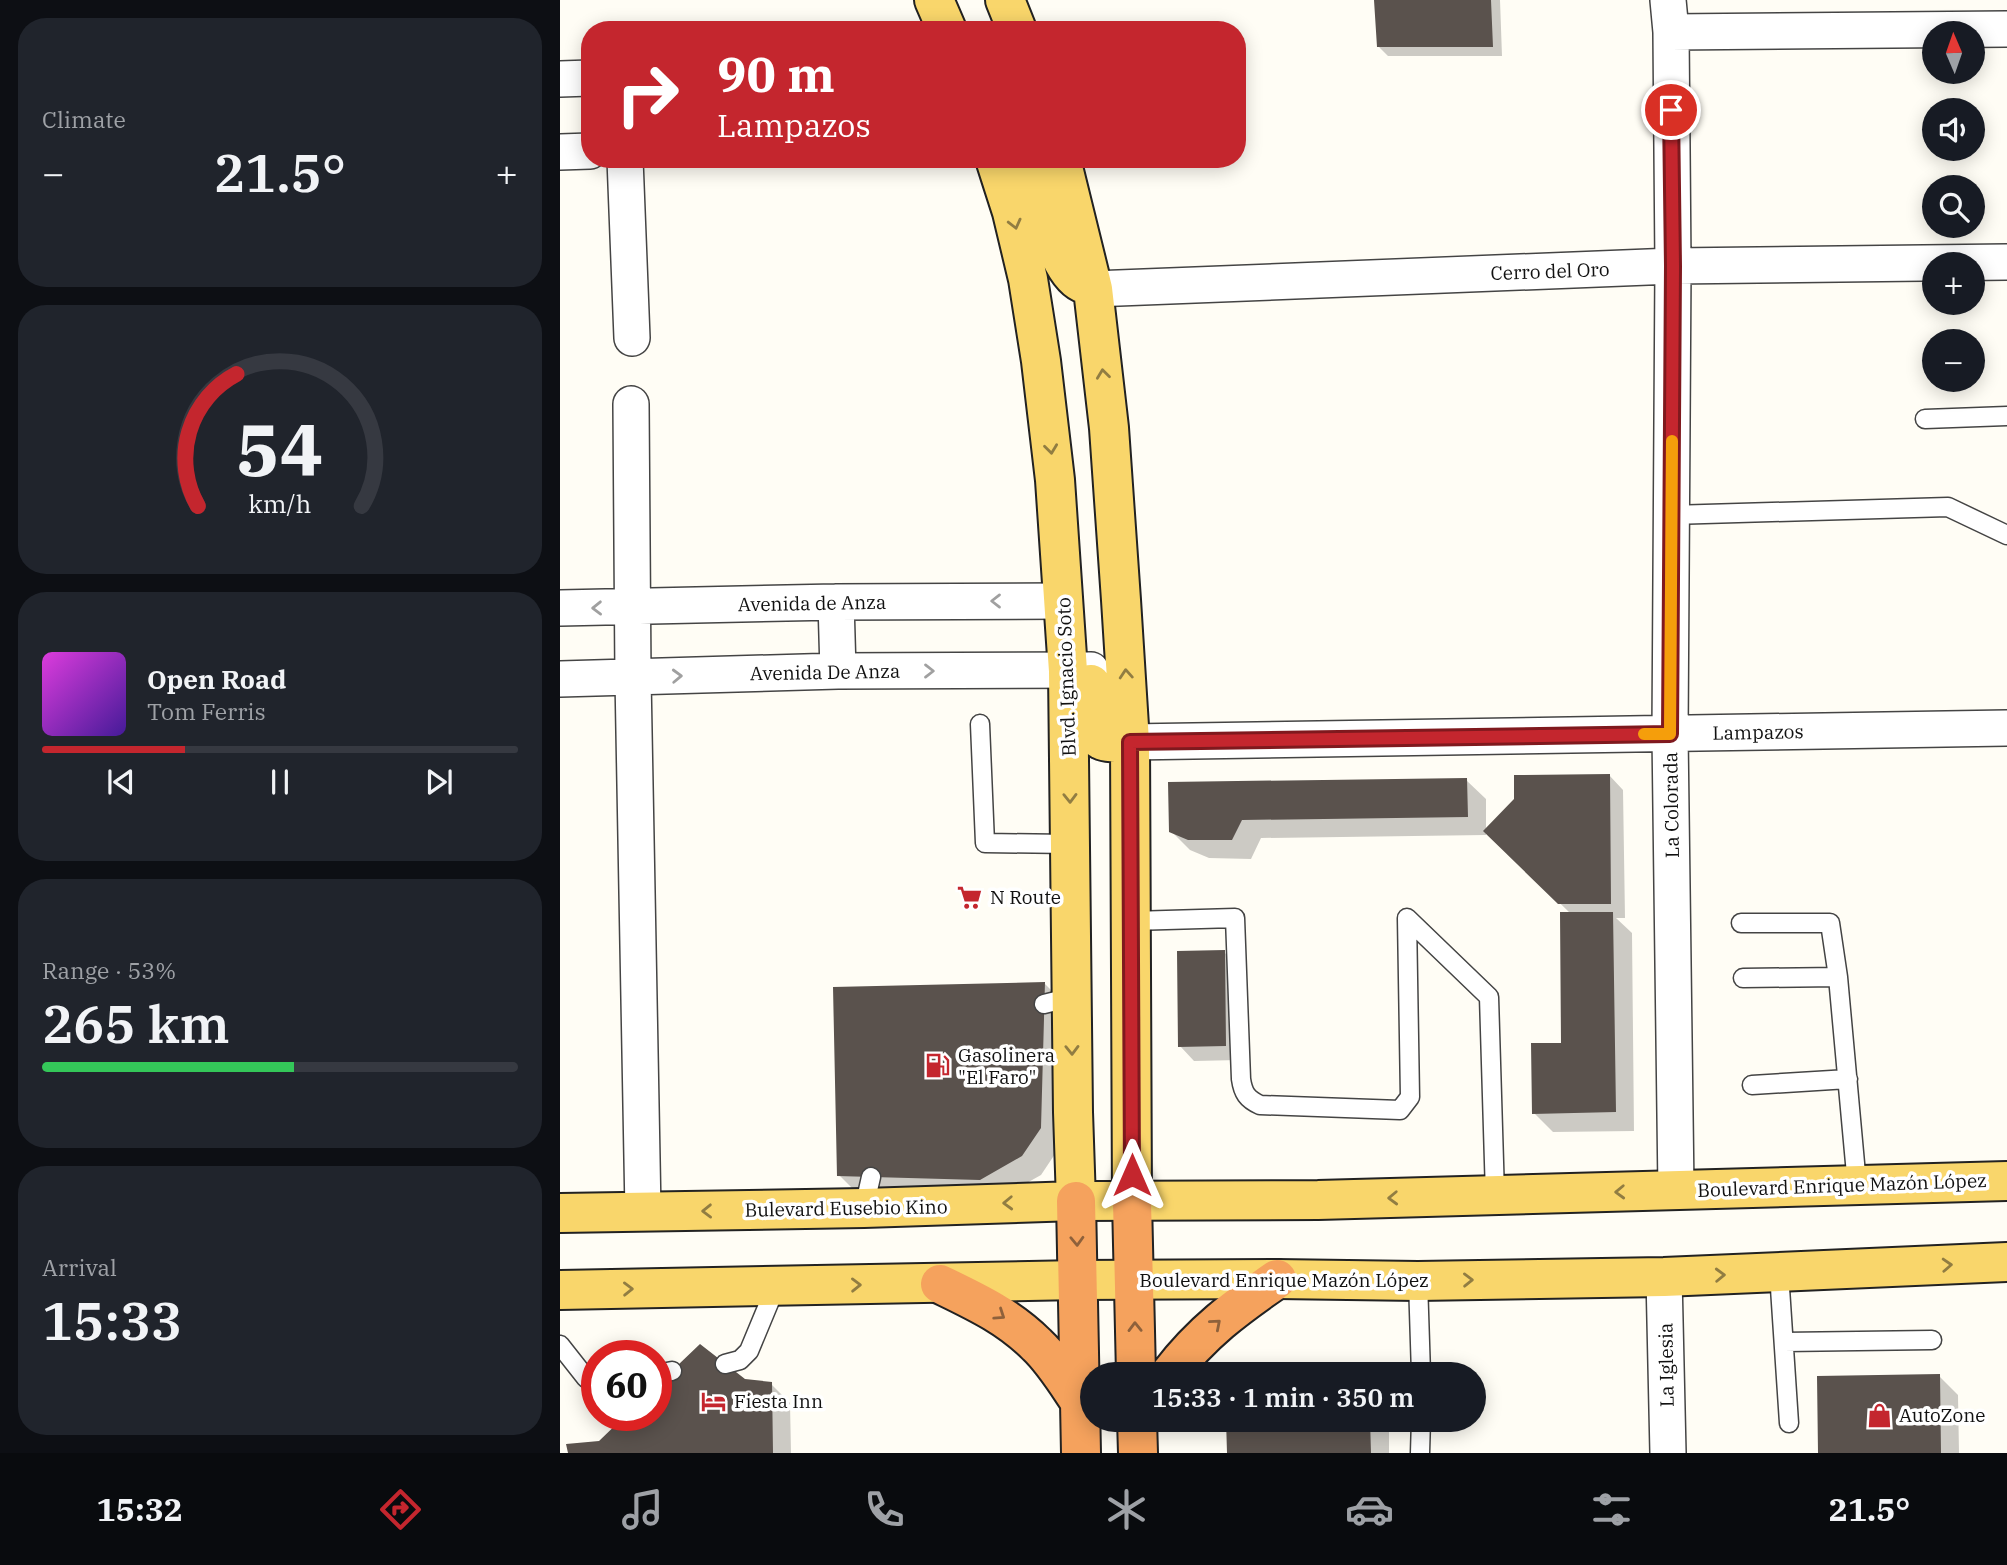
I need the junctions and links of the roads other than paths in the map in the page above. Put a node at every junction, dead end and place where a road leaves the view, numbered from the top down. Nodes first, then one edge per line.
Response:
1 (934, 0) edge
2 (1005, 0) edge
3 (1669, 16) edge
4 (943, 21) edge
5 (1013, 21) edge
6 (2007, 29) edge
7 (581, 78) edge
8 (560, 79) edge
9 (581, 151) edge
10 (560, 152) edge
11 (625, 168) edge
12 (998, 168) edge
13 (1035, 168) edge
14 (1063, 168) edge
15 (2007, 262) edge
16 (1673, 266) junction
17 (1093, 289) junction
18 (632, 338) dead end
19 (631, 404) dead end
20 (2007, 416) edge
21 (1925, 419) dead end
22 (1671, 515) junction
23 (2007, 536) edge
24 (1064, 601) junction
25 (836, 602) junction
26 (633, 607) junction
27 (560, 608) edge
28 (838, 671) junction
29 (1079, 671) junction
30 (633, 678) junction
31 (560, 679) edge
32 (980, 724) dead end
33 (2007, 728) edge
34 (1670, 734) junction
35 (1130, 742) junction
36 (1070, 844) junction
37 (1132, 921) junction
38 (1741, 923) dead end
39 (1838, 977) junction
40 (1743, 978) dead end
41 (1847, 1079) junction
42 (1752, 1085) dead end
43 (2007, 1181) edge
44 (1857, 1185) junction
45 (1676, 1190) junction
46 (1496, 1195) junction
47 (1076, 1201) junction
48 (1132, 1201) junction
49 (643, 1212) junction
50 (560, 1213) edge
51 (2007, 1262) edge
52 (1779, 1273) junction
53 (1664, 1277) junction
54 (1277, 1279) junction
55 (1079, 1280) junction
56 (1133, 1280) junction
57 (1418, 1280) junction
58 (940, 1284) junction
59 (776, 1286) junction
60 (560, 1290) edge
61 (1932, 1340) dead end
62 (1784, 1342) junction
63 (560, 1345) edge
64 (1136, 1362) edge
65 (1179, 1362) edge
66 (1421, 1362) edge
67 (725, 1364) dead end
68 (581, 1372) edge
69 (1080, 1402) joint
70 (1789, 1423) dead end
71 (1081, 1432) edge
72 (1420, 1432) edge
73 (1081, 1453) edge
74 (1420, 1453) edge
75 (1668, 1453) edge

1 - 4 main road
2 - 5 main road
3 - 6 street
3 - 16 street, La Colorada
7 - 8 street
9 - 10 street
11 - 18 street
12 -> 24 main road, Blvd. Ignacio Soto
13 - 17 main road
14 - 17 main road
15 - 16 street, Cerro del Oro
16 - 17 street, Cerro del Oro
16 - 22 street, La Colorada
35 -> 17 main road
19 - 26 street
20 - 21 lane
22 - 23 lane
22 - 34 street, La Colorada
24 -> 25 street, Avenida de Anza
24 - 29 main road, Blvd. Ignacio Soto
25 - 26 street, Avenida de Anza
25 - 28 street
26 -> 27 street, Avenida de Anza
26 - 30 street
28 -> 29 street, Avenida De Anza
30 -> 28 street, Avenida De Anza
29 - 35 main road
29 -> 36 main road, Blvd. Ignacio Soto
30 - 31 street, Avenida De Anza
30 - 49 street
32 - 36 lane
33 - 34 street, Lampazos
34 - 35 street, Lampazos
34 - 45 street, La Colorada
35 - 37 main road
36 -> 47 main road, Blvd. Ignacio Soto
37 - 46 lane
37 - 48 main road
38 - 39 lane
39 - 40 lane
39 - 41 lane
41 - 42 lane
41 - 44 lane
43 - 44 main road, Boulevard Enrique Mazón López
44 - 45 main road, Boulevard Enrique Mazón López
45 -> 46 main road, Boulevard Enrique Mazón López
46 -> 48 main road, Boulevard Enrique Mazón López
47 - 48 main road, Bulevard Eusebio Kino
47 -> 49 main road, Bulevard Eusebio Kino
47 -> 55 highway
48 - 56 highway
49 - 50 main road, Bulevard Eusebio Kino
52 -> 51 main road, Boulevard Enrique Mazón López
53 -> 52 main road, Boulevard Enrique Mazón López
52 - 62 lane
57 -> 53 main road, Boulevard Enrique Mazón López
53 - 75 street, La Iglesia
54 - 56 main road, Boulevard Enrique Mazón López
54 - 57 main road, Boulevard Enrique Mazón López
65 -> 54 highway
55 - 56 main road, Boulevard Enrique Mazón López
55 - 58 main road, Boulevard Enrique Mazón López
55 - 69 highway
64 -> 56 highway
57 - 66 lane
59 -> 58 main road, Boulevard Enrique Mazón López
58 -> 69 highway
60 -> 59 main road, Boulevard Enrique Mazón López
59 - 67 lane
61 - 62 lane
62 - 70 lane
63 - 68 lane
71 - 73 highway
72 - 74 lane

